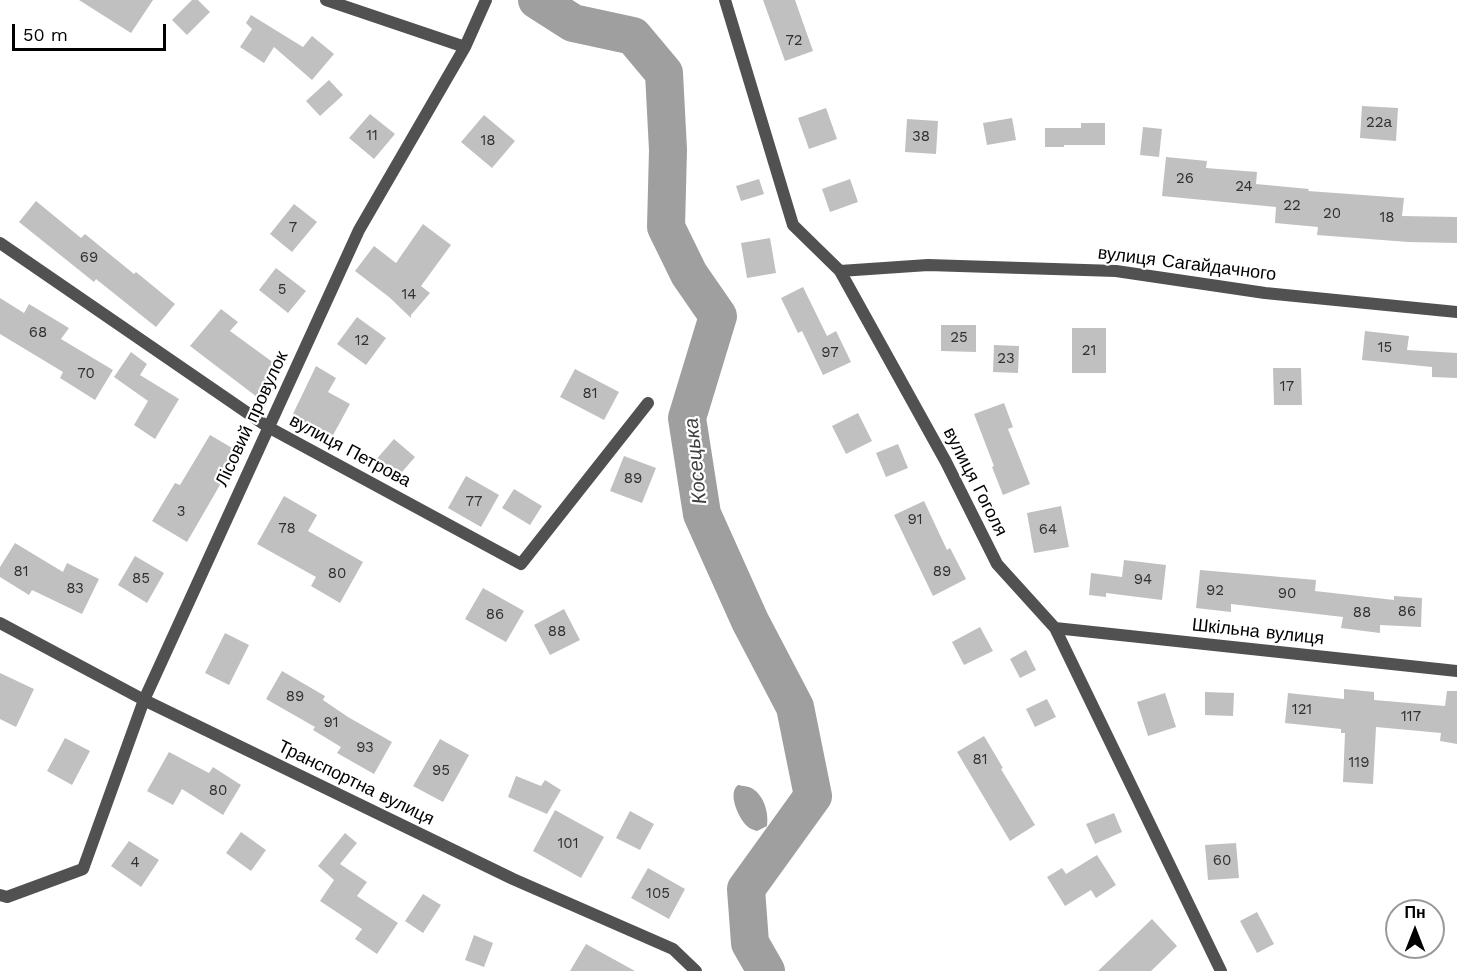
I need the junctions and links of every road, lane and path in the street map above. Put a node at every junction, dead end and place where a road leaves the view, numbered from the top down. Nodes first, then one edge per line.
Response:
1 (326, 0) edge
2 (486, 0) edge
3 (725, 0) edge
4 (465, 47) junction
5 (0, 243) edge
6 (840, 271) junction
7 (1457, 312) edge
8 (648, 403) dead end
9 (268, 427) junction
10 (0, 623) edge
11 (1055, 628) junction
12 (1457, 671) edge
13 (144, 700) junction
14 (0, 895) edge
15 (696, 971) edge
16 (1221, 971) edge

1 - 4 street
2 - 4 street, Лісовий провулок
3 - 6 street, вулиця Гоголя
4 - 9 street, Лісовий провулок
5 - 9 street, вулиця Петрова
6 - 7 street, вулиця Сагайдачного
6 - 11 street, вулиця Гоголя
8 - 9 street, вулиця Петрова
9 - 13 street, Лісовий провулок
10 - 13 street, Транспортна вулиця
11 - 12 street, Шкільна вулиця
11 - 16 street, вулиця Гоголя
13 - 14 street, Лісовий провулок
13 - 15 street, Транспортна вулиця

